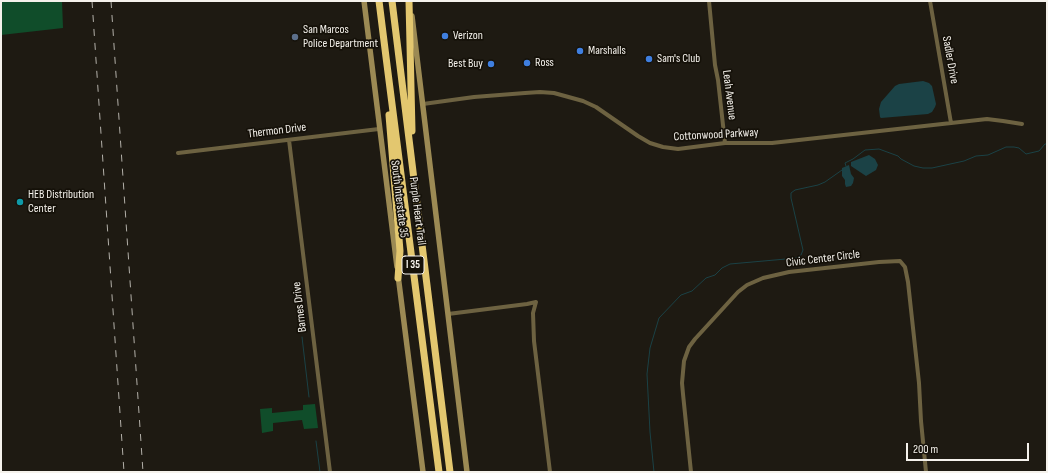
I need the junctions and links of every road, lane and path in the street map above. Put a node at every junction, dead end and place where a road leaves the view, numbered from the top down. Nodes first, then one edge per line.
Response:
1 (364, 1) edge
2 (379, 1) edge
3 (392, 1) edge
4 (410, 1) edge
5 (708, 1) edge
6 (930, 1) edge
7 (386, 57) junction
8 (423, 104) junction
9 (951, 123) junction
10 (1022, 124) dead end
11 (379, 129) junction
12 (289, 140) junction
13 (725, 143) junction
14 (178, 153) dead end
15 (414, 175) junction
16 (398, 278) junction
17 (448, 314) junction
18 (330, 472) edge
19 (423, 472) edge
20 (439, 472) edge
21 (450, 472) edge
22 (467, 472) edge
23 (550, 472) edge
24 (691, 472) edge
25 (926, 472) edge

1 - 11 main road, South Interstate 35
2 - 7 highway, Purple Heart Trail / I 35
3 - 15 highway, Purple Heart Trail / I 35
4 - 8 main road
4 - 15 highway
5 - 13 street, Leah Avenue
6 - 9 street, Sadler Drive
7 - 16 highway
7 - 20 highway, Purple Heart Trail / I 35
8 - 13 street, Cottonwood Parkway
8 - 17 main road
9 - 10 street, Cottonwood Parkway
9 - 13 street, Cottonwood Parkway
11 - 12 street, Thermon Drive
11 - 16 main road, South Interstate 35
12 - 14 street, Thermon Drive
12 - 18 street, Barnes Drive
15 - 21 highway, Purple Heart Trail / I 35
16 - 19 main road, South Interstate 35
17 - 22 main road
17 - 23 street
24 - 25 street, Civic Center Circle

